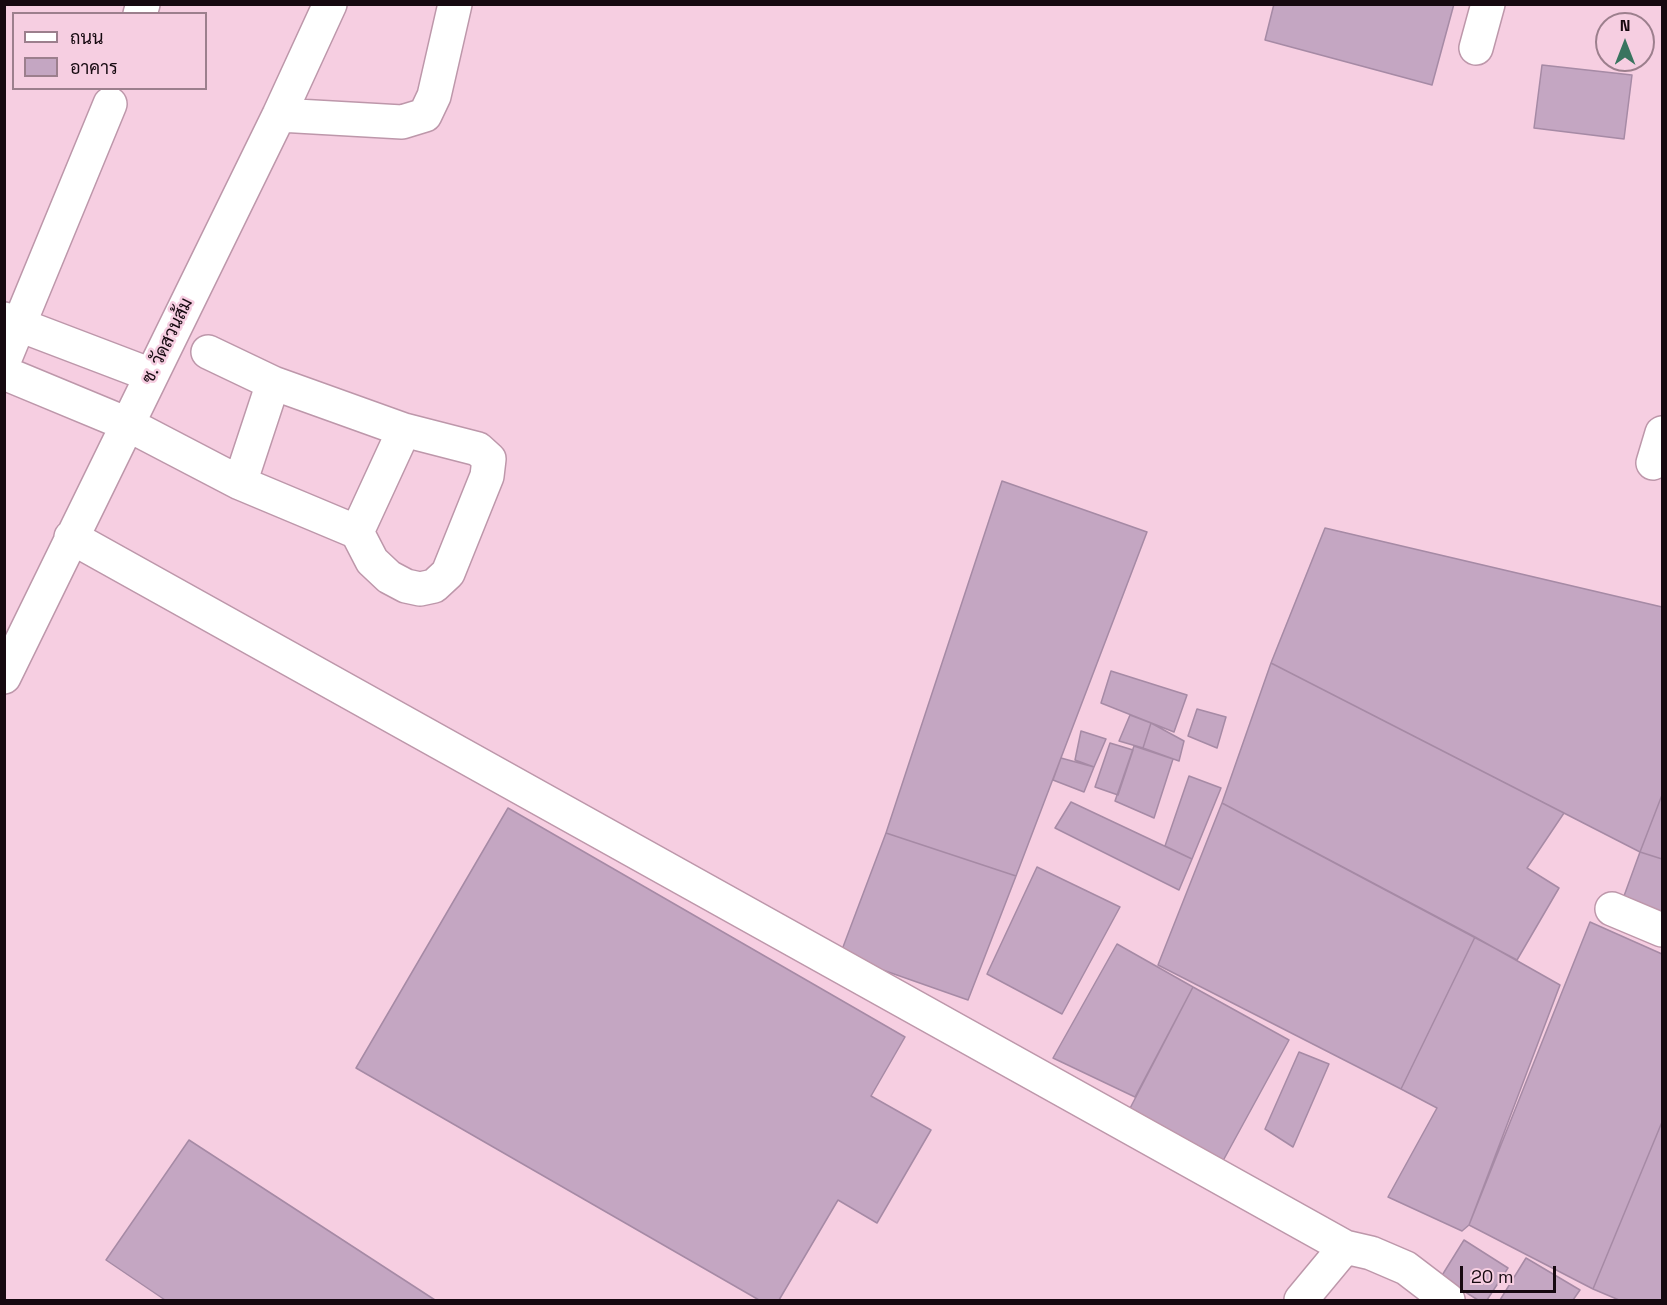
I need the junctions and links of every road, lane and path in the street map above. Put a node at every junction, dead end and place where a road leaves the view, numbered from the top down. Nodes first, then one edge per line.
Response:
1 (330, 4) edge
2 (455, 4) edge
3 (1488, 4) edge
4 (1476, 48) dead end
5 (110, 104) dead end
6 (279, 115) junction
7 (12, 322) edge
8 (208, 352) dead end
9 (4, 361) edge
10 (4, 373) edge
11 (151, 375) junction
12 (273, 383) junction
13 (127, 424) junction
14 (404, 430) junction
15 (240, 483) junction
16 (357, 532) junction
17 (72, 537) junction
18 (4, 677) edge
19 (1612, 909) dead end
20 (1662, 930) edge
21 (1346, 1247) junction
22 (1301, 1300) edge
23 (1448, 1300) edge

1 - 6 street, ซ. วัดสวนส้ม
2 - 6 street
3 - 4 street
5 - 7 street
6 - 11 street, ซ. วัดสวนส้ม
7 - 9 street
7 - 11 street
8 - 12 street
10 - 13 street
11 - 13 street, ซ. วัดสวนส้ม
12 - 14 street
12 - 15 street
13 - 15 street
13 - 17 street, ซ. วัดสวนส้ม
14 - 16 street
14 - 16 street
15 - 16 street
17 - 18 street, ซ. วัดสวนส้ม
17 - 21 street
19 - 20 street
21 - 22 street
21 - 23 street

